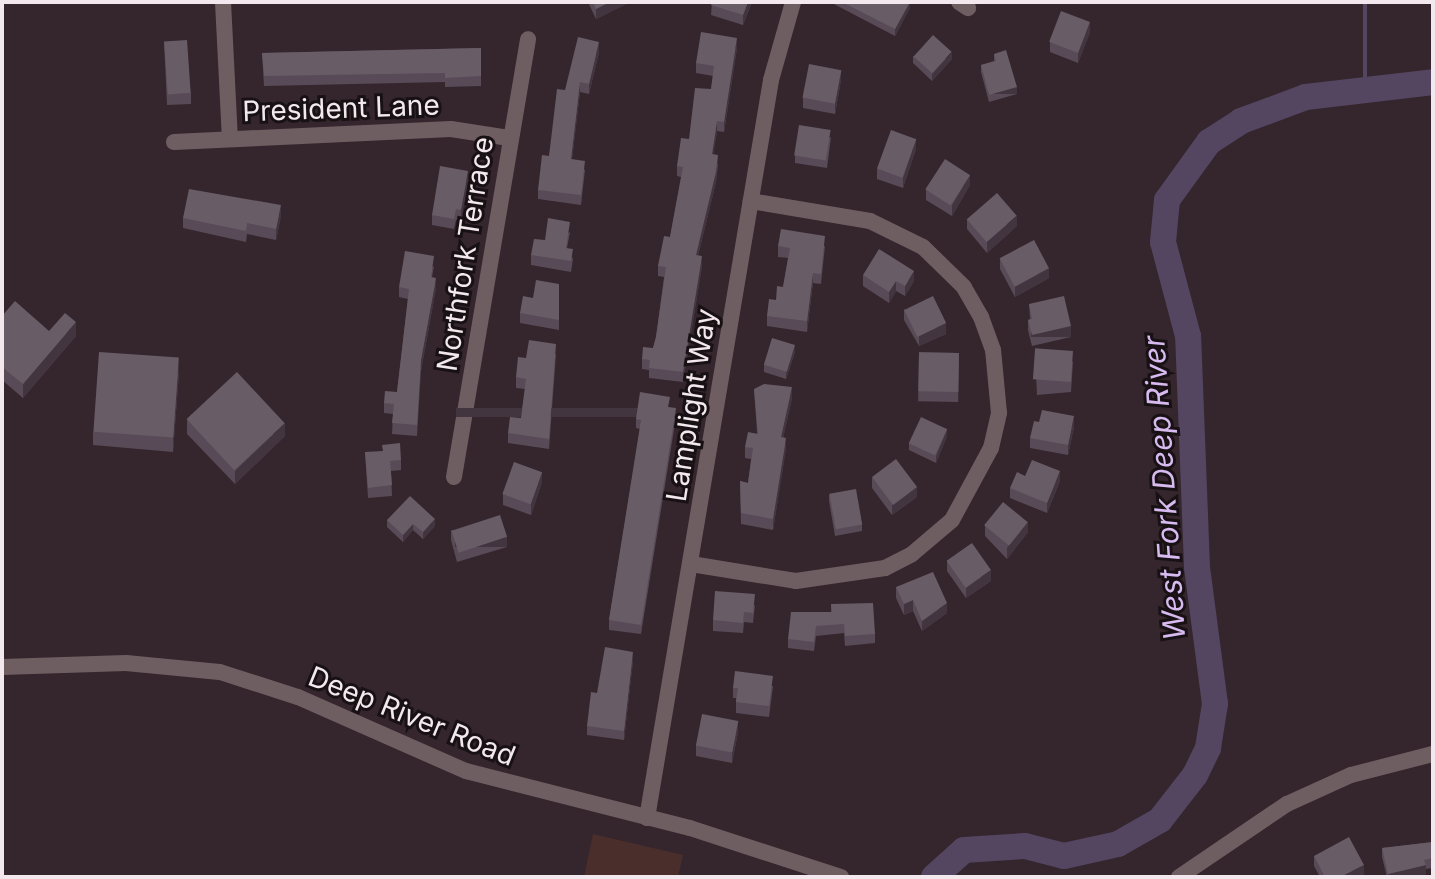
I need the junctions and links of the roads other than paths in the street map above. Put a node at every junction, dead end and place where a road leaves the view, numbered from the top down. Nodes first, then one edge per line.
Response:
1 (223, 2) edge
2 (793, 2) edge
3 (528, 39) dead end
4 (230, 138) junction
5 (509, 138) junction
6 (174, 142) dead end
7 (751, 201) junction
8 (454, 477) dead end
9 (691, 564) junction
10 (2, 667) edge
11 (1433, 754) edge
12 (647, 818) junction
13 (841, 877) edge
14 (1179, 877) edge

1 - 4 street
2 - 7 street, Lamplight Way
3 - 5 street, Northfork Terrace
4 - 5 street, President Lane
4 - 6 street, President Lane
5 - 8 street, Northfork Terrace
7 - 9 street, Lamplight Way
7 - 9 street
9 - 12 street, Lamplight Way
10 - 12 street, Deep River Road
11 - 14 street
12 - 13 street, Deep River Road

